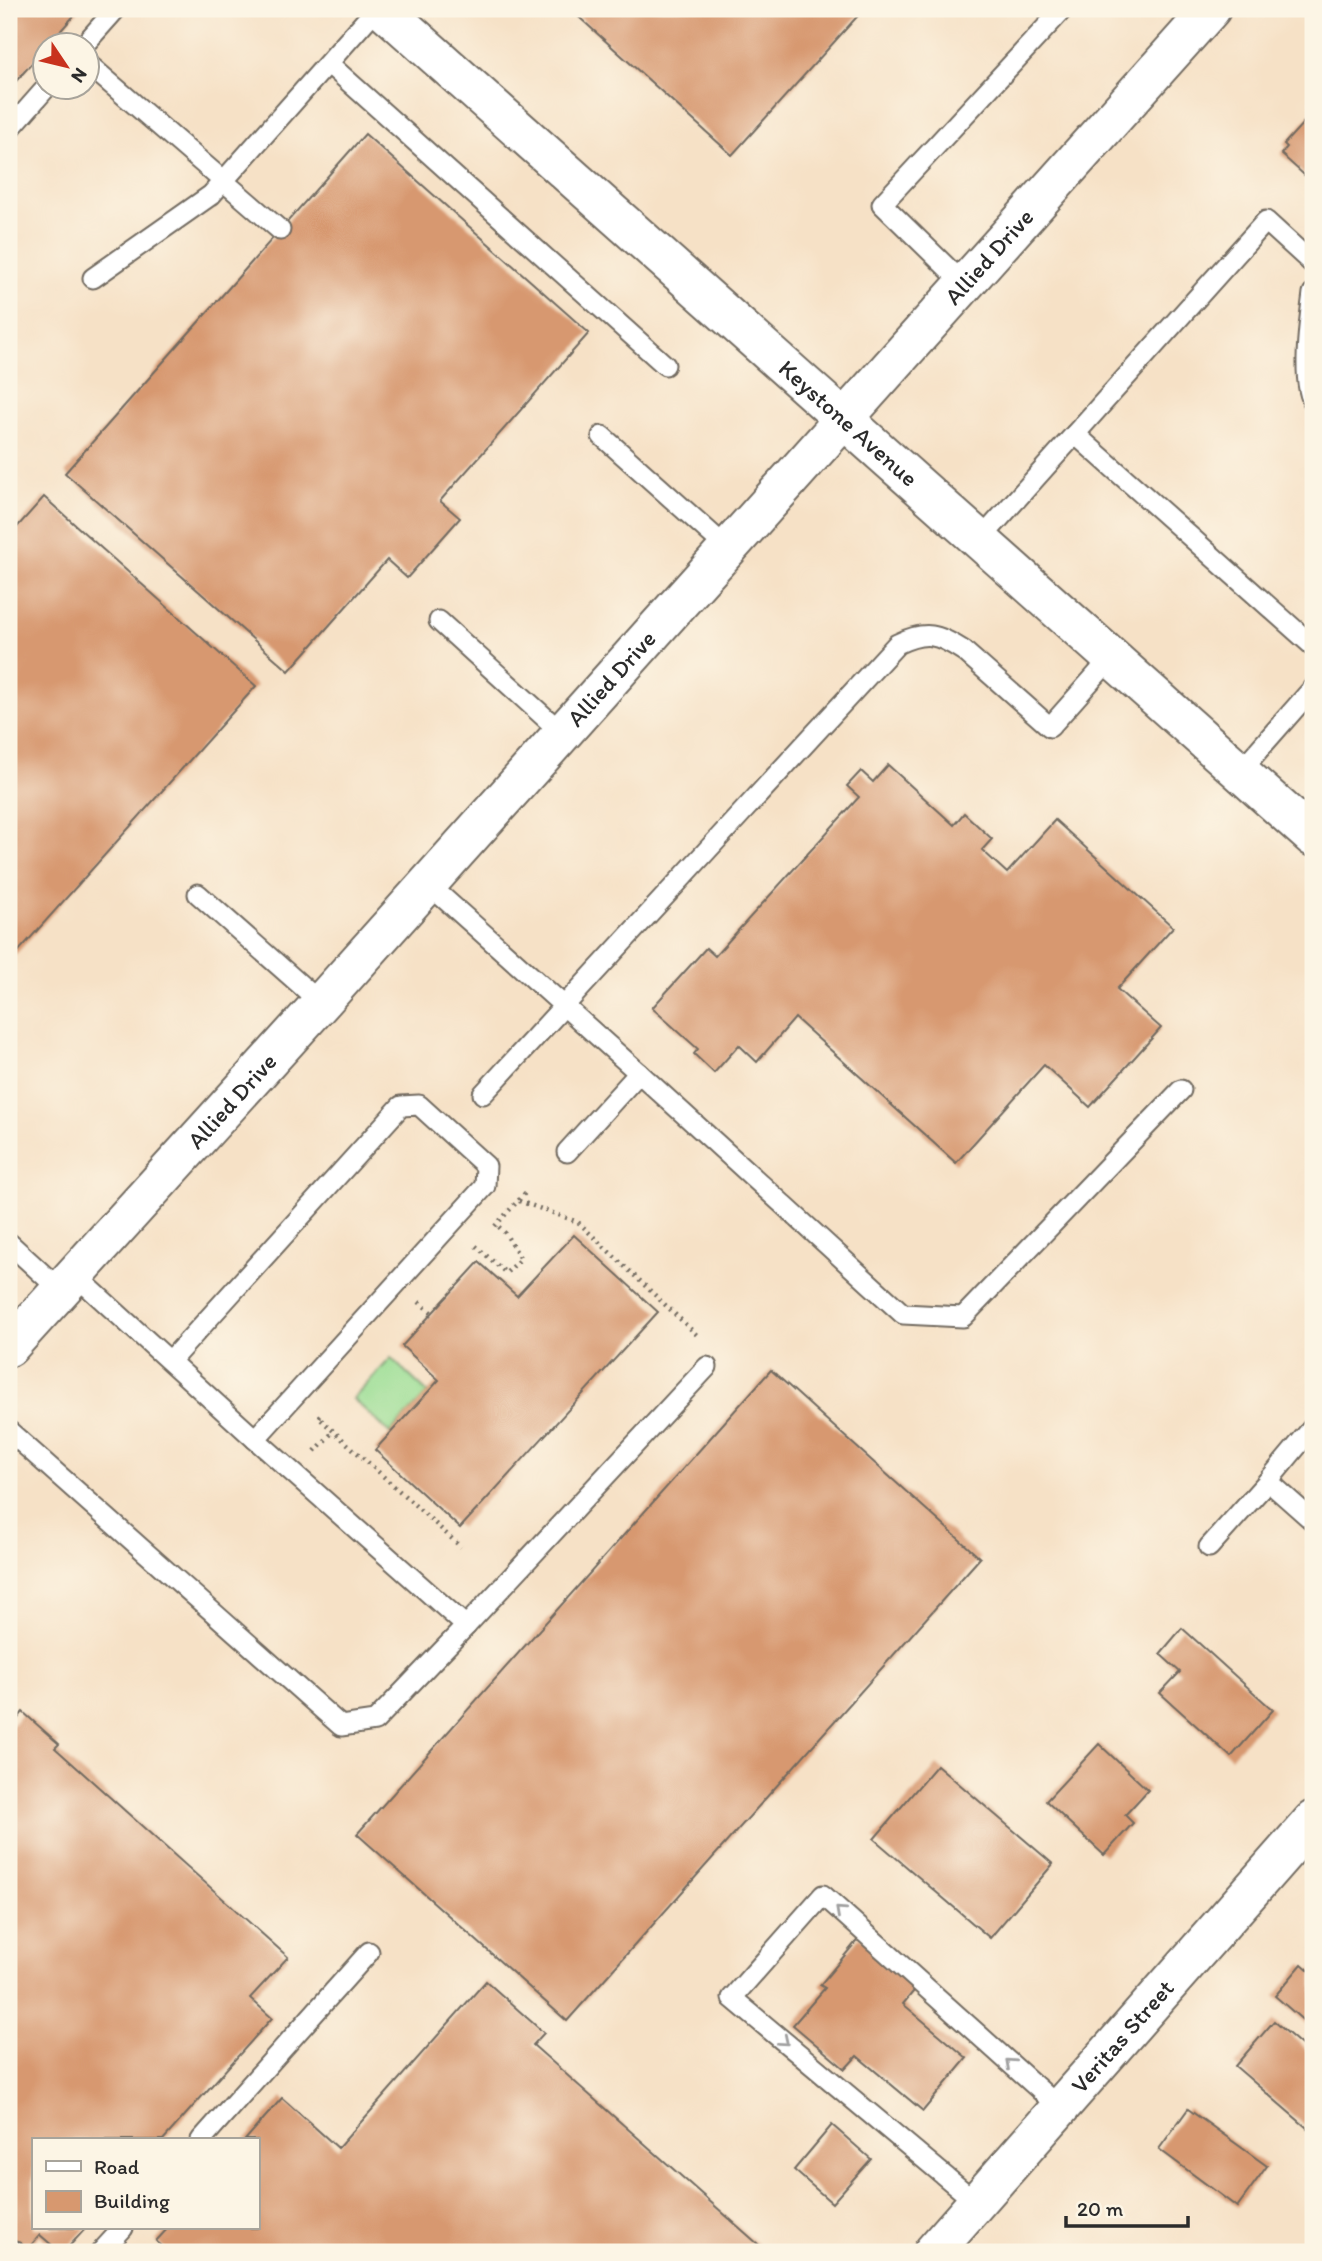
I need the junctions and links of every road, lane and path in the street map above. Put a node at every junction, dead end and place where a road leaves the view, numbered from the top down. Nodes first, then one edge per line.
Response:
1 (116, 9) edge
2 (376, 9) edge
3 (383, 9) edge
4 (1063, 9) edge
5 (1212, 9) edge
6 (95, 32) edge
7 (328, 64) junction
8 (102, 76) edge
9 (34, 102) edge
10 (9, 130) edge
11 (224, 182) junction
12 (281, 230) dead end
13 (1313, 264) edge
14 (93, 278) dead end
15 (964, 284) junction
16 (1313, 293) edge
17 (665, 365) dead end
18 (1313, 401) edge
19 (844, 419) junction
20 (1075, 434) junction
21 (602, 436) dead end
22 (980, 540) junction
23 (727, 548) junction
24 (439, 621) dead end
25 (1313, 646) edge
26 (1112, 657) junction
27 (1313, 688) edge
28 (562, 733) junction
29 (1240, 771) junction
30 (1313, 837) edge
31 (428, 884) junction
32 (198, 894) dead end
33 (321, 1003) junction
34 (564, 1005) junction
35 (639, 1073) junction
36 (1181, 1090) dead end
37 (484, 1094) dead end
38 (568, 1152) dead end
39 (527, 1191) dead end
40 (519, 1201) junction
41 (496, 1224) junction
42 (490, 1231) dead end
43 (483, 1239) dead end
44 (9, 1243) edge
45 (476, 1246) junction
46 (467, 1256) dead end
47 (67, 1282) junction
48 (431, 1295) dead end
49 (413, 1314) dead end
50 (9, 1347) edge
51 (170, 1361) junction
52 (707, 1367) joint
53 (328, 1406) dead end
54 (1313, 1427) edge
55 (9, 1431) edge
56 (255, 1439) junction
57 (1268, 1481) junction
58 (1313, 1521) edge
59 (461, 1547) dead end
60 (1209, 1547) dead end
61 (466, 1626) junction
62 (1313, 1820) edge
63 (369, 1952) dead end
64 (1060, 2108) junction
65 (203, 2138) edge
66 (977, 2203) junction
67 (121, 2230) edge
68 (9, 2251) edge
69 (15, 2252) edge
70 (101, 2252) edge
71 (933, 2252) edge

1 - 6 lane
2 - 7 lane
3 - 19 street, Keystone Avenue
4 - 15 lane
5 - 15 street, Allied Drive
7 - 11 lane
7 - 17 lane
8 - 11 lane
9 - 10 lane
11 - 12 lane
11 - 14 lane
13 - 20 lane
15 - 19 street, Allied Drive
16 - 18 lane
19 - 22 street, Keystone Avenue
19 - 23 street, Allied Drive
20 - 22 lane
20 - 25 lane
21 - 23 lane
22 - 26 street, Keystone Avenue
23 - 28 street, Allied Drive
24 - 28 lane
26 - 29 street, Keystone Avenue
26 - 34 lane
27 - 29 lane
28 - 31 street, Allied Drive
29 - 30 street, Keystone Avenue
31 - 33 street, Allied Drive
31 - 34 lane
32 - 33 lane
33 - 47 street, Allied Drive
34 - 35 lane
34 - 37 lane
35 - 36 lane
35 - 38 lane
39 - 40 path
40 - 41 path
40 - 52 path
41 - 42 path
41 - 45 path
43 - 45 path
44 - 47 lane
45 - 46 path
47 - 50 street, Allied Drive
47 - 51 lane
48 - 49 path
51 - 56 lane
51 - 56 lane
52 - 61 lane
53 - 59 path
54 - 57 lane
55 - 61 lane
56 - 61 lane
57 - 58 lane
57 - 60 lane
62 - 64 street, Veritas Street
63 - 65 lane
64 - 66 street, Veritas Street
64 -> 66 lane
66 - 71 street, Veritas Street
67 - 70 lane
68 - 69 lane

